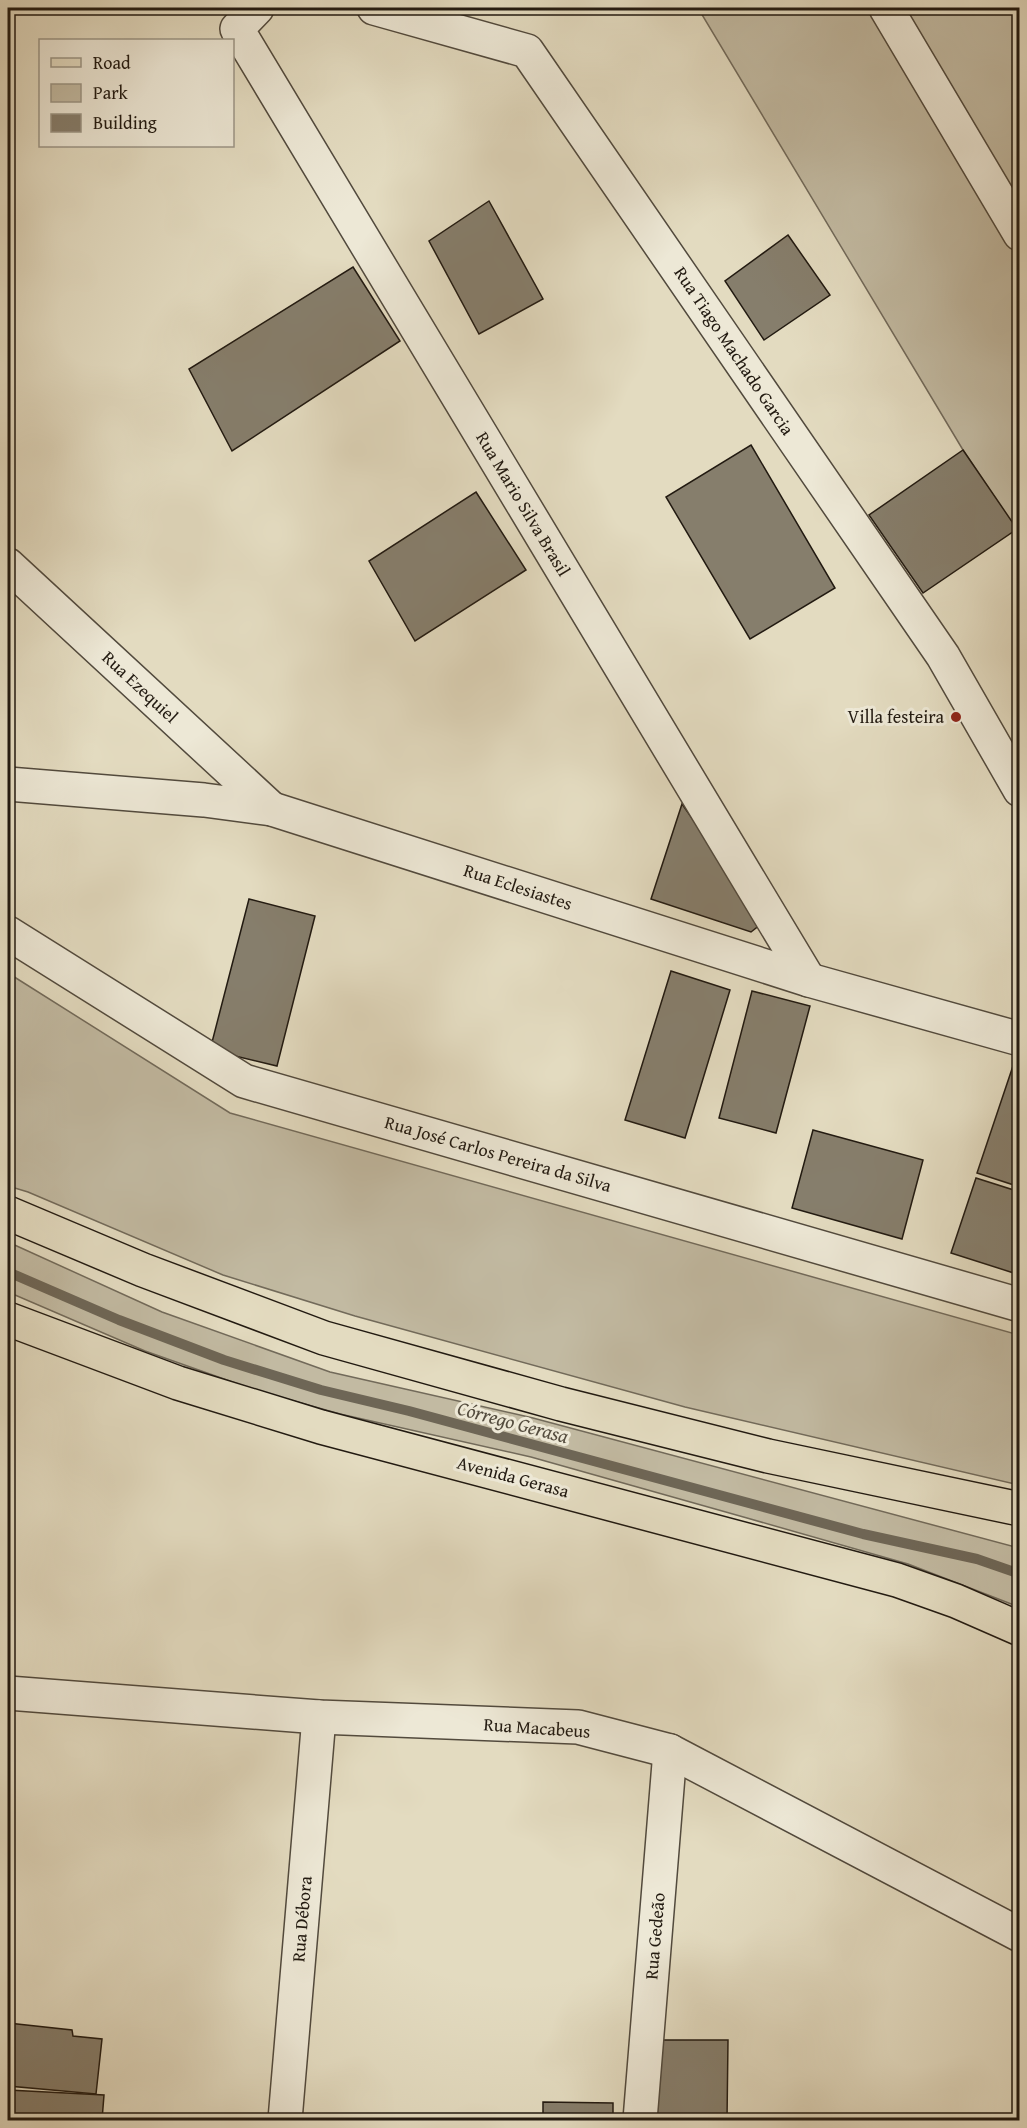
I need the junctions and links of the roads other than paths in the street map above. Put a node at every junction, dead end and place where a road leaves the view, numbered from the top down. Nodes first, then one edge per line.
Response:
1 (374, 8) edge
2 (886, 8) edge
3 (247, 18) edge
4 (1020, 234) edge
5 (8, 565) edge
6 (8, 784) edge
7 (1020, 790) edge
8 (272, 809) junction
9 (8, 933) edge
10 (809, 980) junction
11 (1020, 1039) edge
12 (8, 1213) edge
13 (1020, 1305) edge
14 (8, 1319) edge
15 (1020, 1509) edge
16 (1020, 1629) edge
17 (8, 1693) edge
18 (320, 1718) junction
19 (670, 1751) junction
20 (1020, 1935) edge
21 (285, 2121) edge
22 (640, 2121) edge

1 - 7 street, Rua Tiago Machado Garcia
2 - 4 street
3 - 10 street, Rua Mario Silva Brasil
5 - 8 street, Rua Ezequiel
6 - 8 street, Rua Eclesiastes
8 - 10 street, Rua Eclesiastes
9 - 13 street, Rua José Carlos Pereira da Silva
10 - 11 street, Rua Eclesiastes
12 - 15 main road
14 - 16 main road, Avenida Gerasa
17 - 18 street, Rua Macabeus
18 - 19 street, Rua Macabeus
18 - 21 street, Rua Débora
19 - 20 street, Rua Macabeus
19 - 22 street, Rua Gedeão

